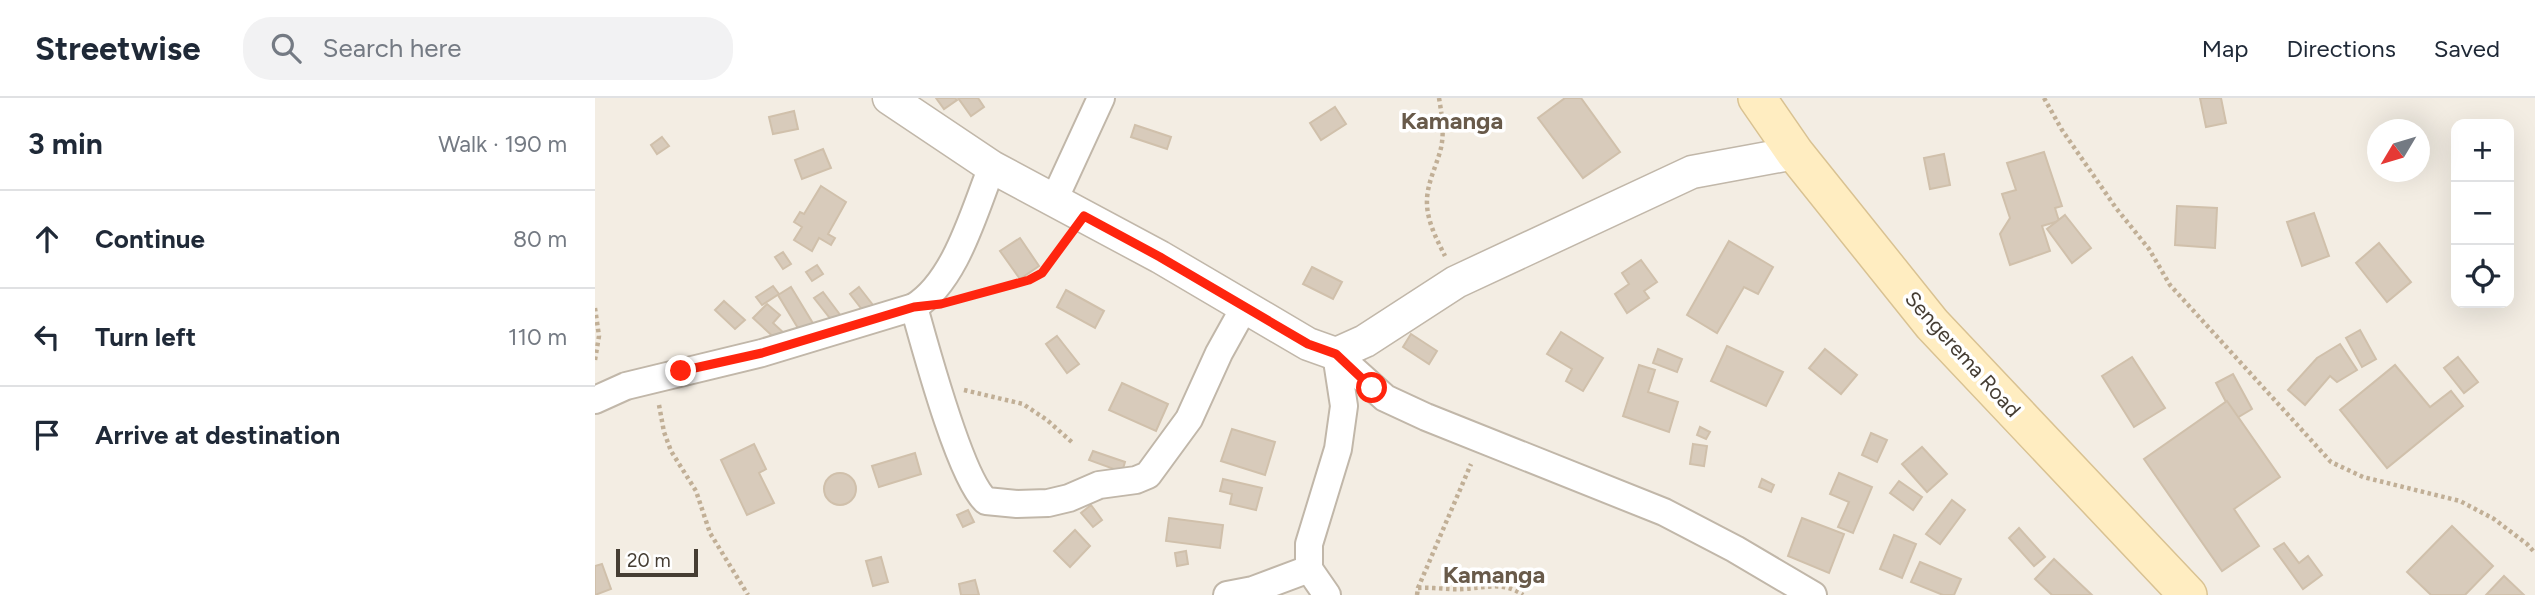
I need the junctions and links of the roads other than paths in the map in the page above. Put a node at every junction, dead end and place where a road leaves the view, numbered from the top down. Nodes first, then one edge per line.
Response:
1 (889, 98) edge
2 (1101, 98) edge
3 (1757, 98) edge
4 (1795, 153) junction
5 (992, 167) junction
6 (1054, 200) junction
7 (914, 307) junction
8 (1244, 308) junction
9 (1336, 354) junction
10 (595, 400) edge
11 (1309, 569) junction
12 (1227, 595) edge
13 (1327, 595) edge
14 (1813, 595) edge
15 (2188, 595) edge

1 - 5 street
2 - 6 street
3 - 4 main road, Sengerema Road
4 - 9 street
4 - 15 main road, Sengerema Road
5 - 6 street
5 - 7 street
6 - 8 street
7 - 8 street
7 - 10 street
8 - 9 street
9 - 11 street
9 - 14 street
11 - 12 street
11 - 13 street

